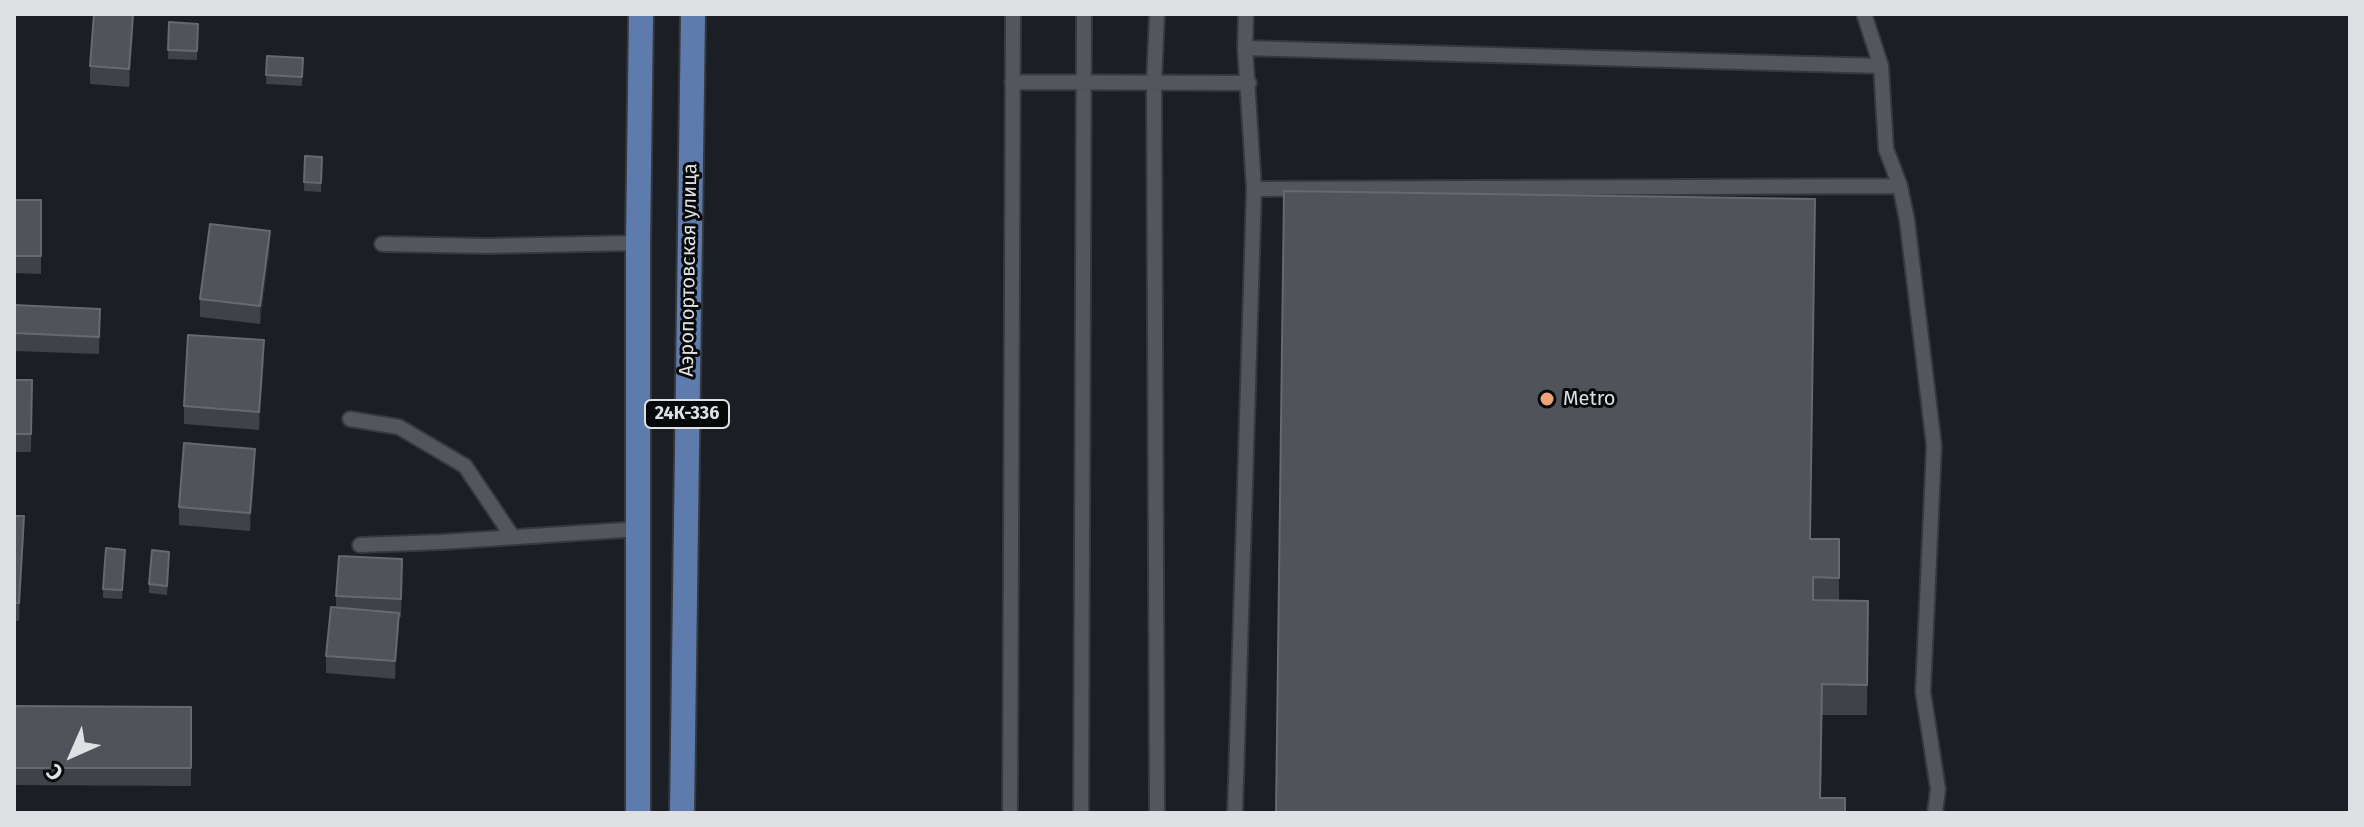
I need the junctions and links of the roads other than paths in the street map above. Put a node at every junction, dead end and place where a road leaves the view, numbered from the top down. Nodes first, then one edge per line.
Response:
1 (641, 14) edge
2 (693, 14) edge
3 (1013, 14) edge
4 (1084, 14) edge
5 (1157, 14) edge
6 (1246, 14) edge
7 (1864, 14) edge
8 (1245, 48) junction
9 (1881, 66) junction
10 (1012, 82) junction
11 (1082, 82) junction
12 (1154, 83) junction
13 (1249, 83) junction
14 (1900, 186) junction
15 (1254, 189) junction
16 (638, 243) junction
17 (382, 244) dead end
18 (350, 419) dead end
19 (639, 529) junction
20 (512, 536) junction
21 (360, 545) dead end
22 (638, 813) edge
23 (682, 813) edge
24 (1010, 813) edge
25 (1081, 813) edge
26 (1157, 813) edge
27 (1235, 813) edge
28 (1935, 813) edge

1 - 16 main road, 24К-336
2 - 23 main road, Аэропортовская улица / 24К-336
3 - 10 lane
4 - 11 lane
5 - 12 lane
6 - 8 lane
7 - 9 lane
8 - 9 lane
8 - 13 lane
9 - 14 lane
10 - 11 lane
10 - 24 lane
11 - 12 lane
11 - 25 lane
12 - 13 lane
12 - 26 lane
13 - 15 lane
14 - 15 lane
14 - 28 lane
15 - 27 lane
16 - 17 lane
16 - 19 main road, 24К-336
18 - 20 lane
19 - 20 lane
19 - 22 main road, 24К-336
20 - 21 lane

